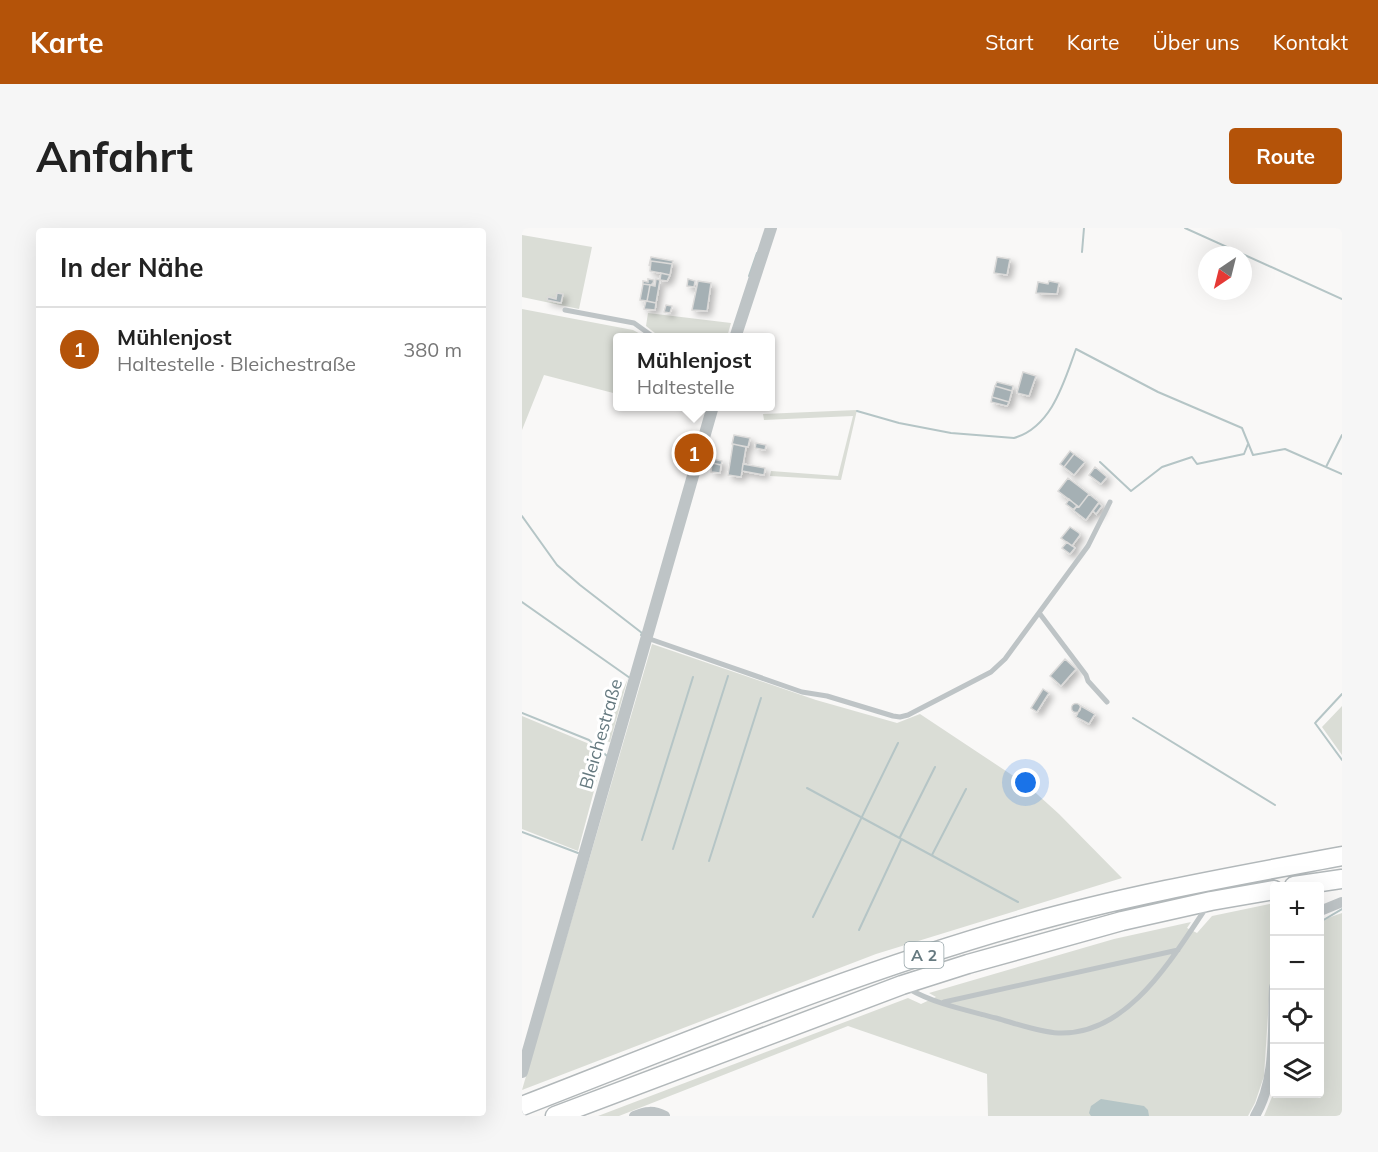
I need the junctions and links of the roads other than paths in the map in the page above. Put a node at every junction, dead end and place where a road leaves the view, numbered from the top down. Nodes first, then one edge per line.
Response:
1 (771, 228) edge
2 (565, 310) dead end
3 (648, 333) edge
4 (737, 333) edge
5 (712, 411) edge
6 (1110, 502) dead end
7 (1040, 614) junction
8 (647, 638) junction
9 (1107, 702) dead end
10 (1342, 856) edge
11 (1342, 879) edge
12 (1321, 882) edge
13 (1270, 891) edge
14 (1211, 901) junction
15 (1342, 902) edge
16 (1324, 909) edge
17 (1178, 950) junction
18 (902, 985) junction
19 (1275, 990) edge
20 (942, 1003) junction
21 (522, 1072) edge
22 (522, 1106) edge
23 (555, 1116) edge
24 (634, 1116) edge
25 (665, 1116) edge
26 (1255, 1116) edge

1 - 4 street
2 - 3 lane
5 - 8 street, Bleichestraße
6 - 7 lane
7 - 8 lane
7 - 9 lane
8 - 21 street, Bleichestraße
10 - 22 highway, A 2
11 - 12 highway
13 - 14 highway, A 2
14 - 17 lane
14 - 18 highway, A 2
15 - 16 street
17 - 20 lane
17 - 20 lane
18 - 20 lane
18 - 23 highway, A 2
19 - 26 street
24 - 25 street

